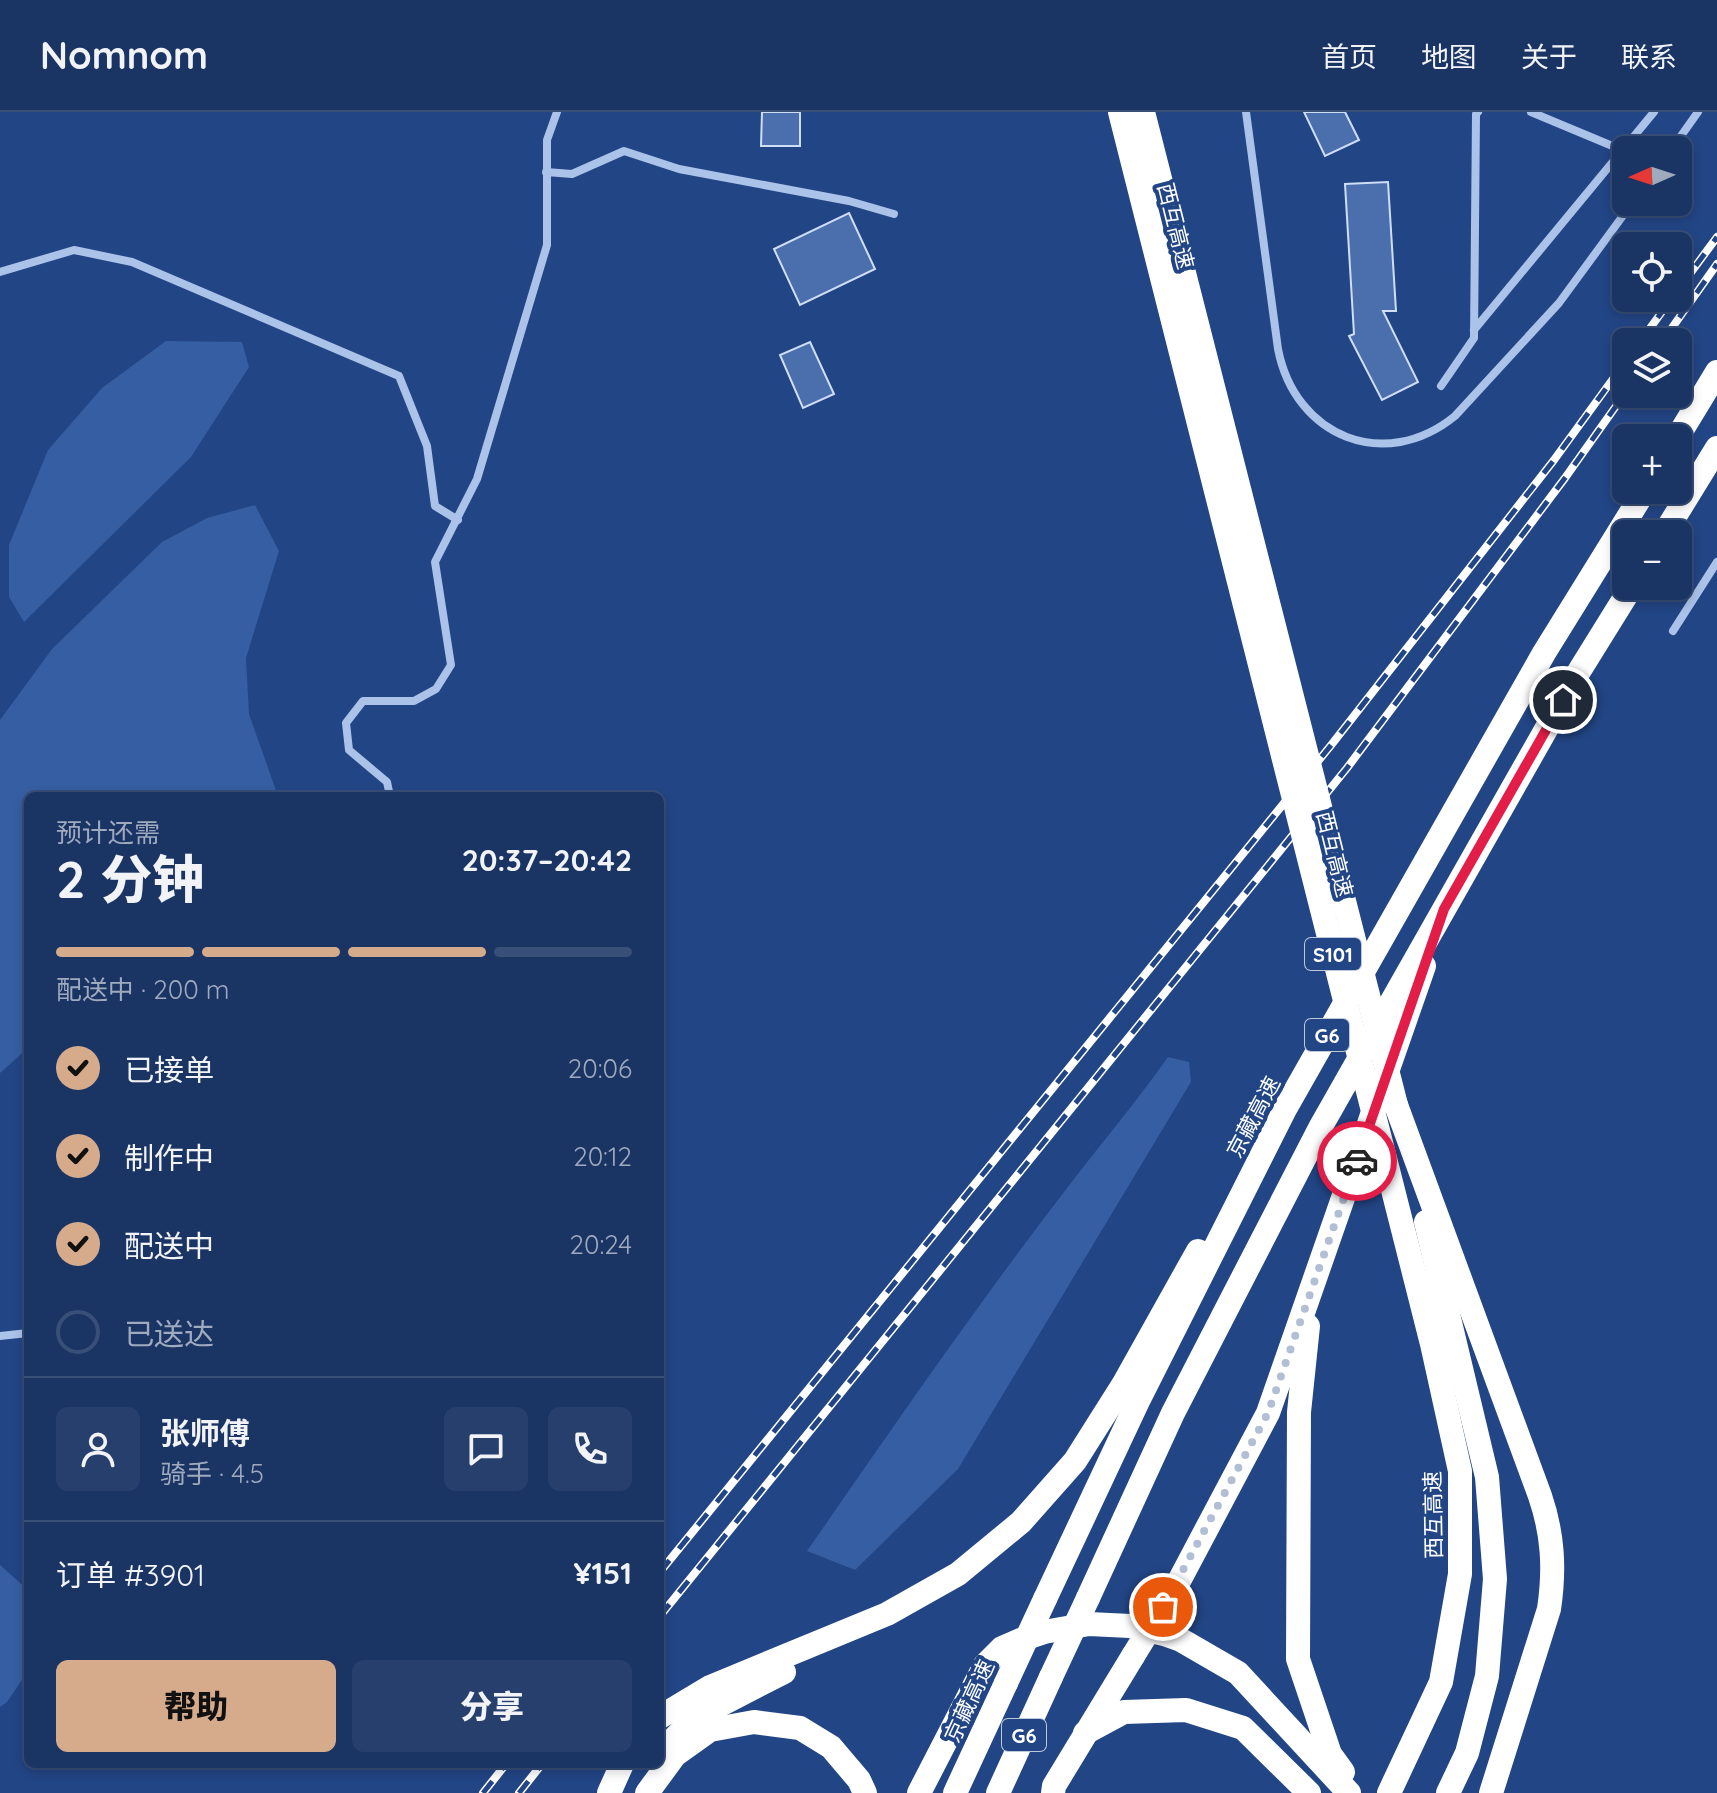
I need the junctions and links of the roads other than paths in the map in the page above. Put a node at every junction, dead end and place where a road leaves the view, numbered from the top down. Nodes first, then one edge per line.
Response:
1 (557, 112) edge
2 (1120, 112) edge
3 (1143, 112) edge
4 (1246, 112) edge
5 (1478, 112) edge
6 (1531, 112) edge
7 (1654, 112) edge
8 (1698, 112) edge
9 (1634, 136) edge
10 (1681, 136) edge
11 (1612, 146) edge
12 (1612, 162) edge
13 (546, 172) junction
14 (894, 214) dead end
15 (1623, 216) edge
16 (0, 272) edge
17 (1474, 330) junction
18 (1717, 372) edge
19 (1441, 386) dead end
20 (1685, 424) edge
21 (1717, 448) edge
22 (1636, 504) edge
23 (458, 520) junction
24 (1673, 520) edge
25 (1717, 562) edge
26 (1623, 600) edge
27 (1673, 631) dead end
28 (389, 792) edge
29 (1444, 909) junction
30 (1396, 1105) junction
31 (1285, 1109) junction
32 (1309, 1301) junction
33 (24, 1333) edge
34 (0, 1336) edge
35 (843, 1633) junction
36 (664, 1715) edge
37 (1085, 1733) junction
38 (664, 1749) edge
39 (620, 1768) edge
40 (647, 1768) edge
41 (609, 1793) edge
42 (637, 1793) edge
43 (647, 1793) edge
44 (865, 1793) edge
45 (919, 1793) edge
46 (955, 1793) edge
47 (998, 1793) edge
48 (1053, 1793) edge
49 (1309, 1793) edge
50 (1349, 1793) edge
51 (1358, 1793) edge
52 (1389, 1793) edge
53 (1448, 1793) edge
54 (1491, 1793) edge

1 - 13 street
2 - 52 highway, 西互高速 / S101, bridge
3 - 30 highway, 西互高速 / S101, bridge
4 - 15 street
5 - 17 street
6 - 11 street
7 - 9 street
8 - 10 street
12 - 17 street
13 - 14 street
13 - 23 street
16 - 23 street
17 - 19 street
18 - 20 highway
21 - 24 highway
22 - 31 highway, 京藏高速 / G6
23 - 28 street
25 - 27 street
26 - 29 highway, G6
29 - 32 highway
29 - 47 highway, G6, bridge
30 - 53 highway, S101
30 - 54 highway
31 - 35 highway
31 - 46 highway, 京藏高速 / G6, bridge
32 - 37 highway, bridge
32 - 51 highway
33 - 34 street
35 - 36 highway
35 - 38 highway
37 - 48 highway
37 - 49 highway
39 - 41 highway
40 - 42 highway
43 - 44 highway
45 - 50 highway

